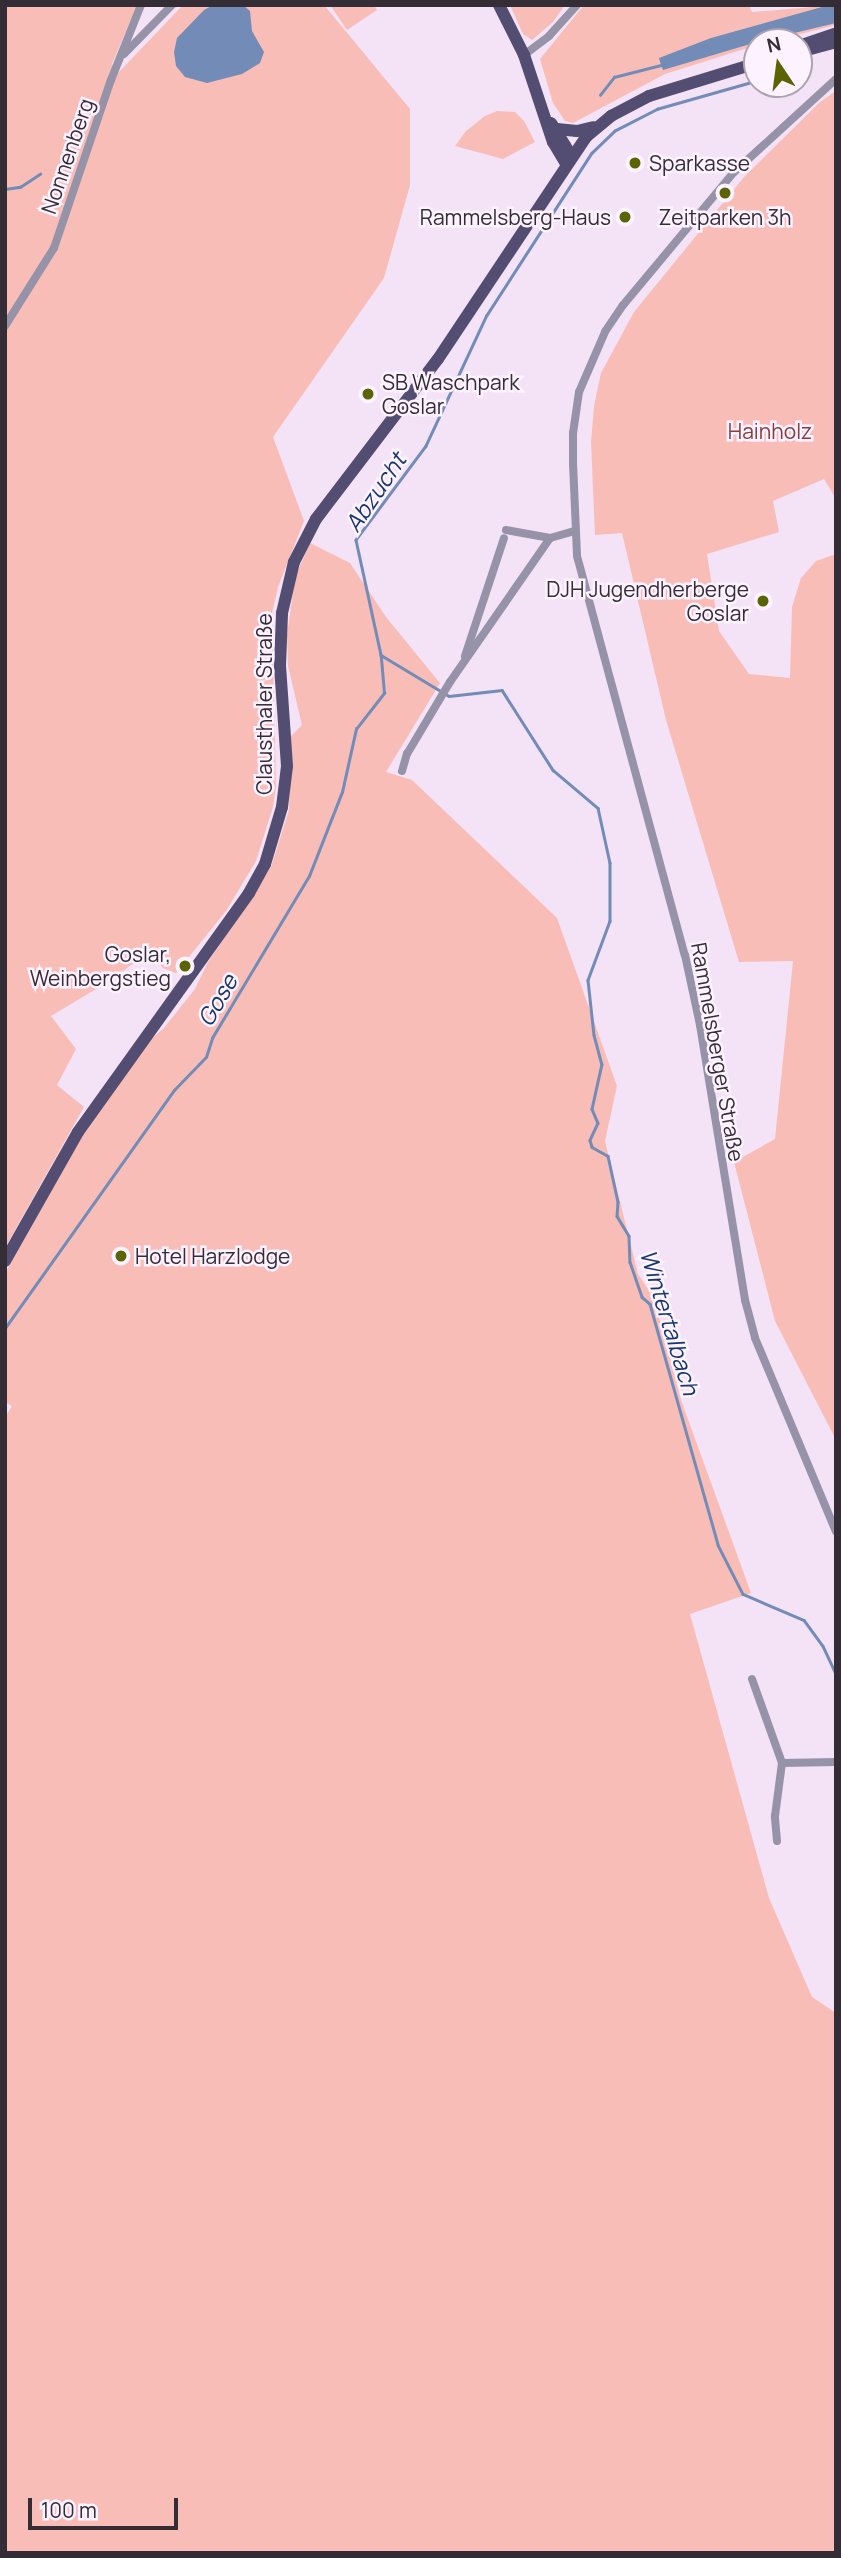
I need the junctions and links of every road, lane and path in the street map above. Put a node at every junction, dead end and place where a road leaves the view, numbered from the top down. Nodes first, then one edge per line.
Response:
1 (141, 5) edge
2 (172, 5) edge
3 (499, 5) edge
4 (577, 5) edge
5 (836, 34) edge
6 (813, 41) edge
7 (836, 42) edge
8 (813, 48) edge
9 (524, 55) junction
10 (120, 58) junction
11 (743, 67) edge
12 (836, 79) edge
13 (546, 117) junction
14 (598, 125) junction
15 (557, 129) junction
16 (568, 160) junction
17 (5, 326) edge
18 (575, 531) junction
19 (550, 538) junction
20 (462, 666) junction
21 (402, 771) dead end
22 (5, 1261) edge
23 (836, 1532) edge
24 (751, 1679) dead end
25 (836, 1762) edge
26 (782, 1763) junction
27 (777, 1841) dead end

1 - 10 street
2 - 10 street, Nonnenberg
3 - 9 main road
4 - 9 street
5 - 6 main road
7 - 8 main road
9 - 13 main road
10 - 17 street, Nonnenberg
11 - 14 main road, Clausthaler Straße
12 - 18 street, Rammelsberger Straße
13 - 15 main road
13 - 16 main road
14 - 15 main road
14 - 16 main road, Clausthaler Straße
15 - 16 main road
16 - 22 main road, Clausthaler Straße
18 - 19 street
18 - 23 street, Rammelsberger Straße
19 - 20 street
19 - 20 street
20 - 21 street
24 - 26 street
25 - 26 street
26 - 27 street

